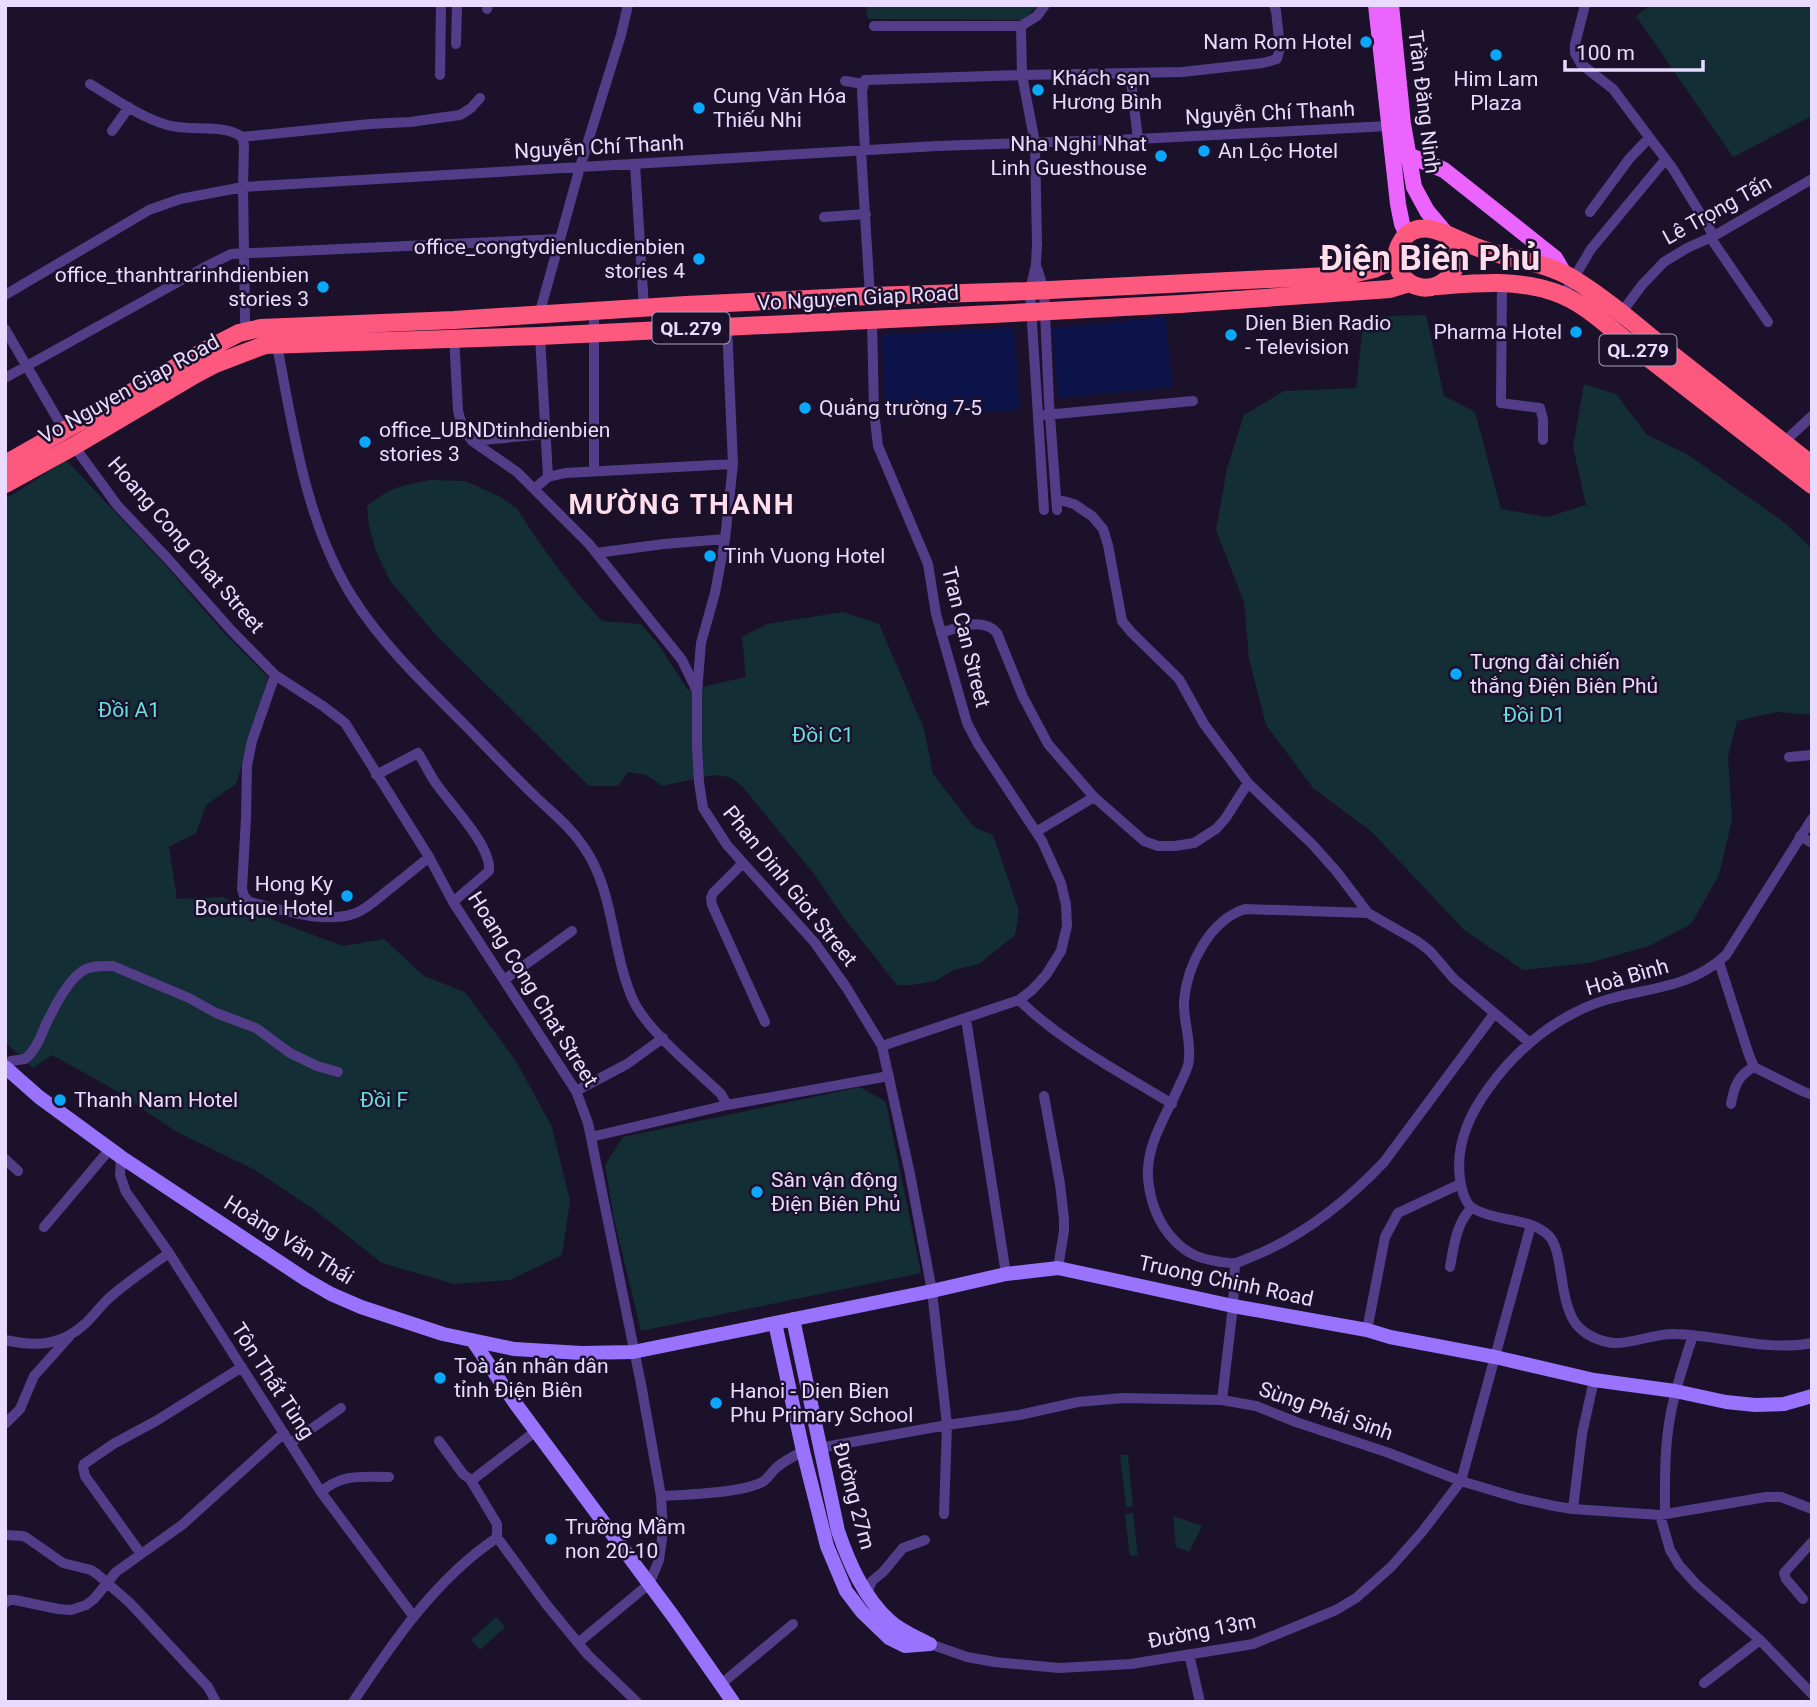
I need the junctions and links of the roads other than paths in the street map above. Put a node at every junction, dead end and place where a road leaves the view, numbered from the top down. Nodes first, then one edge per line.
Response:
1 (441, 5) edge
2 (457, 5) edge
3 (628, 5) edge
4 (1045, 5) edge
5 (1274, 5) edge
6 (1376, 5) edge
7 (1391, 5) edge
8 (1586, 5) edge
9 (874, 26) dead end
10 (1021, 26) junction
11 (456, 44) dead end
12 (1130, 73) junction
13 (440, 75) dead end
14 (1022, 75) junction
15 (845, 81) dead end
16 (90, 84) dead end
17 (863, 84) junction
18 (480, 98) dead end
19 (129, 107) junction
20 (1396, 125) junction
21 (112, 131) dead end
22 (242, 137) junction
23 (1649, 138) junction
24 (1138, 139) junction
25 (1035, 143) junction
26 (863, 151) junction
27 (1408, 155) junction
28 (1665, 160) junction
29 (635, 164) junction
30 (580, 167) junction
31 (1812, 179) edge
32 (243, 187) junction
33 (1590, 212) dead end
34 (866, 214) junction
35 (824, 217) dead end
36 (1407, 235) junction
37 (1448, 236) junction
38 (1712, 237) junction
39 (560, 239) junction
40 (244, 254) junction
41 (1396, 259) junction
42 (1569, 277) junction
43 (1410, 283) junction
44 (1502, 284) junction
45 (1437, 286) junction
46 (1037, 290) junction
47 (5, 295) edge
48 (870, 296) junction
49 (1563, 296) junction
50 (644, 308) junction
51 (594, 311) junction
52 (1038, 312) junction
53 (539, 315) junction
54 (454, 320) junction
55 (872, 320) junction
56 (1615, 321) junction
57 (1768, 323) dead end
58 (374, 324) junction
59 (727, 326) junction
60 (5, 329) edge
61 (247, 331) junction
62 (595, 333) junction
63 (540, 336) junction
64 (454, 340) junction
65 (375, 342) junction
66 (277, 345) junction
67 (27, 366) junction
68 (5, 378) edge
69 (1193, 401) dead end
70 (1050, 415) junction
71 (1038, 416) junction
72 (1812, 416) edge
73 (545, 434) junction
74 (69, 438) junction
75 (1543, 440) dead end
76 (472, 441) junction
77 (1783, 443) junction
78 (5, 464) edge
79 (733, 464) junction
80 (1812, 465) edge
81 (594, 471) junction
82 (548, 477) junction
83 (5, 484) edge
84 (1812, 485) edge
85 (534, 489) junction
86 (1044, 510) dead end
87 (725, 539) junction
88 (596, 553) junction
89 (941, 633) junction
90 (275, 675) junction
91 (697, 692) junction
92 (1812, 755) edge
93 (1789, 757) dead end
94 (376, 775) junction
95 (1248, 783) junction
96 (1094, 797) junction
97 (1812, 819) edge
98 (1036, 832) junction
99 (1800, 836) junction
100 (1812, 844) edge
101 (429, 857) junction
102 (743, 863) junction
103 (453, 902) junction
104 (1368, 913) junction
105 (572, 931) dead end
106 (1719, 962) junction
107 (504, 979) junction
108 (1019, 1000) junction
109 (1494, 1014) junction
110 (966, 1019) junction
111 (765, 1022) dead end
112 (663, 1038) junction
113 (1530, 1042) junction
114 (882, 1046) junction
115 (5, 1067) edge
116 (1755, 1067) junction
117 (338, 1072) dead end
118 (889, 1076) junction
119 (576, 1091) junction
120 (1812, 1095) edge
121 (1044, 1096) dead end
122 (1172, 1104) junction
123 (1731, 1104) dead end
124 (727, 1105) junction
125 (591, 1137) junction
126 (116, 1153) junction
127 (5, 1159) edge
128 (18, 1171) dead end
129 (1460, 1184) junction
130 (1471, 1208) junction
131 (1531, 1225) junction
132 (44, 1227) dead end
133 (169, 1253) junction
134 (1236, 1263) junction
135 (1450, 1266) dead end
136 (1058, 1268) junction
137 (1006, 1274) junction
138 (932, 1292) junction
139 (1233, 1306) junction
140 (793, 1319) junction
141 (775, 1323) junction
142 (1367, 1331) junction
143 (72, 1334) junction
144 (1693, 1335) junction
145 (5, 1340) edge
146 (473, 1341) junction
147 (1812, 1343) edge
148 (633, 1352) junction
149 (1495, 1357) junction
150 (242, 1367) junction
151 (1594, 1380) junction
152 (1675, 1391) junction
153 (808, 1394) junction
154 (1812, 1396) edge
155 (792, 1398) junction
156 (1222, 1400) junction
157 (341, 1408) dead end
158 (5, 1424) edge
159 (947, 1425) junction
160 (536, 1431) junction
161 (284, 1433) junction
162 (439, 1441) dead end
163 (291, 1443) junction
164 (820, 1448) junction
165 (803, 1451) junction
166 (389, 1477) dead end
167 (471, 1481) junction
168 (1461, 1481) junction
169 (321, 1492) junction
170 (661, 1496) junction
171 (1573, 1509) junction
172 (1812, 1509) edge
173 (944, 1514) dead end
174 (1662, 1514) junction
175 (5, 1535) edge
176 (497, 1539) junction
177 (925, 1539) dead end
178 (1812, 1542) edge
179 (141, 1554) junction
180 (107, 1582) junction
181 (649, 1584) junction
182 (867, 1593) junction
183 (1803, 1599) dead end
184 (5, 1603) edge
185 (414, 1617) junction
186 (793, 1624) dead end
187 (1760, 1640) junction
188 (578, 1643) junction
189 (930, 1644) junction
190 (1189, 1654) junction
191 (1704, 1683) dead end
192 (720, 1685) junction
193 (1812, 1694) edge
194 (216, 1702) edge
195 (352, 1702) edge
196 (637, 1702) edge
197 (733, 1702) edge
198 (1200, 1702) edge

1 - 13 street
2 - 11 street
3 - 30 street
4 - 10 street
5 - 12 street
6 - 20 main road, Trần Đăng Ninh
7 - 20 main road, Trần Đăng Ninh
8 - 23 street
9 - 10 street
10 - 14 street
12 - 14 street
12 - 24 street
14 - 17 street
14 - 25 street
15 - 17 street
16 - 19 street
17 - 26 street
18 - 22 street
19 - 21 street
19 - 22 street
20 - 24 street, Nguyễn Chí Thanh
20 - 27 main road, Trần Đăng Ninh
20 - 36 main road, Trần Đăng Ninh
22 - 32 street
23 - 28 street
23 - 33 street
24 - 25 street, Nguyễn Chí Thanh
25 - 26 street, Nguyễn Chí Thanh
25 - 46 street
26 - 29 street, Nguyễn Chí Thanh
26 - 34 street
27 - 37 main road, Trần Đăng Ninh
27 - 42 main road
28 - 38 street
28 - 42 street
29 - 30 street, Nguyễn Chí Thanh
29 - 50 street
30 - 32 street, Nguyễn Chí Thanh
30 - 39 street
31 - 38 street, Lê Trọng Tấn
32 - 40 street
32 - 47 street, Nguyễn Chí Thanh
34 - 35 street
34 - 48 street
36 - 37 highway, QL.279
36 - 41 highway
37 - 42 highway, QL.279
37 - 45 highway
38 - 56 street, Lê Trọng Tấn
38 - 57 street
39 - 40 street
39 - 53 street
40 - 61 street
40 - 67 street
41 - 43 highway
41 - 46 highway, Vo Nguyen Giap Road / QL.279
42 - 49 street
42 - 56 highway, QL.279
43 - 45 highway, QL.279
43 - 52 highway, Vo Nguyen Giap Road / QL.279
44 - 45 highway, QL.279
44 - 49 highway, QL.279
44 - 75 street
46 - 48 highway, Vo Nguyen Giap Road / QL.279
46 - 52 street
48 - 50 highway, Vo Nguyen Giap Road / QL.279
48 - 55 highway
49 - 56 highway, QL.279
50 - 51 highway, Vo Nguyen Giap Road / QL.279
51 - 53 highway, Vo Nguyen Giap Road / QL.279
51 - 62 street
52 - 55 highway, Vo Nguyen Giap Road / QL.279
52 - 70 street
52 - 71 street
53 - 54 highway, Vo Nguyen Giap Road / QL.279
53 - 63 highway
54 - 58 highway, Vo Nguyen Giap Road / QL.279
54 - 64 street
55 - 59 highway, Vo Nguyen Giap Road / QL.279
55 - 89 street, Tran Can Street
56 - 77 highway, QL.279
56 - 84 highway, QL.279
58 - 61 highway, Vo Nguyen Giap Road / QL.279
58 - 65 highway
59 - 62 highway, Vo Nguyen Giap Road / QL.279
59 - 79 street, Phan Dinh Giot Street
60 - 67 street, Hoang Cong Chat Street
61 - 74 highway, Vo Nguyen Giap Road / QL.279
62 - 63 highway, Vo Nguyen Giap Road / QL.279
62 - 81 street
63 - 64 highway, Vo Nguyen Giap Road / QL.279
63 - 73 street
64 - 65 highway, Vo Nguyen Giap Road / QL.279
64 - 76 street
65 - 66 highway, Vo Nguyen Giap Road / QL.279
66 - 74 highway, Vo Nguyen Giap Road / QL.279
66 - 112 street
67 - 68 street
67 - 74 street, Hoang Cong Chat Street
69 - 70 street
70 - 71 street
70 - 95 street
71 - 86 street
72 - 77 street
73 - 76 street
73 - 82 street
74 - 78 highway, Vo Nguyen Giap Road / QL.279
74 - 83 highway, Vo Nguyen Giap Road / QL.279
74 - 90 street, Hoang Cong Chat Street
76 - 85 street
77 - 80 highway, QL.279
79 - 81 street
79 - 87 street, Phan Dinh Giot Street
81 - 82 street
82 - 85 street
85 - 88 street
87 - 88 street
87 - 91 street, Phan Dinh Giot Street
88 - 91 street
89 - 96 street
89 - 98 street, Tran Can Street
90 - 94 street, Hoang Cong Chat Street
90 - 101 street
91 - 102 street, Phan Dinh Giot Street
92 - 93 street
94 - 101 street, Hoang Cong Chat Street
94 - 103 street
95 - 96 street
95 - 104 street
96 - 98 street
97 - 99 street, Hoà Bình
98 - 108 street, Tran Can Street
99 - 100 street
99 - 106 street, Hoà Bình
101 - 103 street, Hoang Cong Chat Street
102 - 111 street
102 - 114 street, Phan Dinh Giot Street
103 - 107 street, Hoang Cong Chat Street
104 - 109 street
104 - 122 street
105 - 107 street
106 - 113 street, Hoà Bình
106 - 116 street
107 - 119 street, Hoang Cong Chat Street
108 - 110 street, Tran Can Street
108 - 122 street
109 - 113 street
109 - 134 street
110 - 114 street, Tran Can Street
110 - 137 street
112 - 119 street
112 - 124 street
113 - 129 street, Hoà Bình
114 - 118 street, Phan Dinh Giot Street
115 - 117 street
115 - 126 street, Hoàng Văn Thái
116 - 120 street
116 - 123 street
118 - 124 street
118 - 138 street, Phan Dinh Giot Street
119 - 125 street, Hoang Cong Chat Street
121 - 136 street
122 - 134 street
124 - 125 street
125 - 148 street, Hoang Cong Chat Street
126 - 132 street
126 - 133 street, Tôn Thất Tùng
126 - 146 street, Hoàng Văn Thái
127 - 128 street
129 - 130 street, Hoà Bình
129 - 142 street
130 - 131 street
130 - 135 street
131 - 144 street
131 - 149 street, Đường 13m
133 - 143 street
133 - 150 street, Tôn Thất Tùng
134 - 139 street
136 - 137 street, Truong Chinh Road
136 - 139 street, Truong Chinh Road
137 - 138 street, Truong Chinh Road
138 - 140 street, Truong Chinh Road
138 - 159 street, Phan Dinh Giot Street
139 - 142 street, Truong Chinh Road
139 - 156 street
140 - 141 street, Truong Chinh Road
140 - 153 street, Đường 27m
141 - 148 street, Truong Chinh Road
141 - 155 street, Đường 27m
142 - 149 street, Truong Chinh Road
143 - 145 street
143 - 158 street
144 - 147 street
144 - 152 street
146 - 148 street, Hoàng Văn Thái
146 - 160 street
148 - 170 street, Hoang Cong Chat Street
149 - 151 street, Truong Chinh Road
149 - 168 street, Đường 13m
150 - 161 street, Tôn Thất Tùng
150 - 179 street
151 - 152 street, Truong Chinh Road
151 - 171 street
152 - 154 street, Truong Chinh Road
152 - 174 street
153 - 155 street
153 - 164 street, Đường 27m
155 - 165 street, Đường 27m
156 - 159 street, Sùng Phái Sinh
156 - 168 street, Sùng Phái Sinh
157 - 163 street
159 - 164 street, Sùng Phái Sinh
159 - 173 street, Phan Dinh Giot Street
160 - 167 street
160 - 181 street
161 - 163 street, Tôn Thất Tùng
161 - 179 street
162 - 167 street
163 - 169 street, Tôn Thất Tùng
164 - 165 street
164 - 182 street, Đường 27m
165 - 170 street
165 - 189 street, Đường 27m
166 - 169 street
167 - 176 street
168 - 171 street, Sùng Phái Sinh
168 - 190 street, Đường 13m
169 - 185 street, Tôn Thất Tùng
170 - 181 street, Hoang Cong Chat Street
171 - 174 street, Sùng Phái Sinh
172 - 174 street, Sùng Phái Sinh
174 - 187 street
175 - 180 street
176 - 185 street
176 - 188 street
177 - 182 street
178 - 183 street
179 - 180 street
180 - 184 street
180 - 194 street
181 - 188 street
181 - 192 street
182 - 189 street, Đường 27m
185 - 195 street
186 - 192 street
187 - 191 street
187 - 193 street
188 - 196 street
189 - 190 street, Đường 13m
190 - 198 street
192 - 197 street

